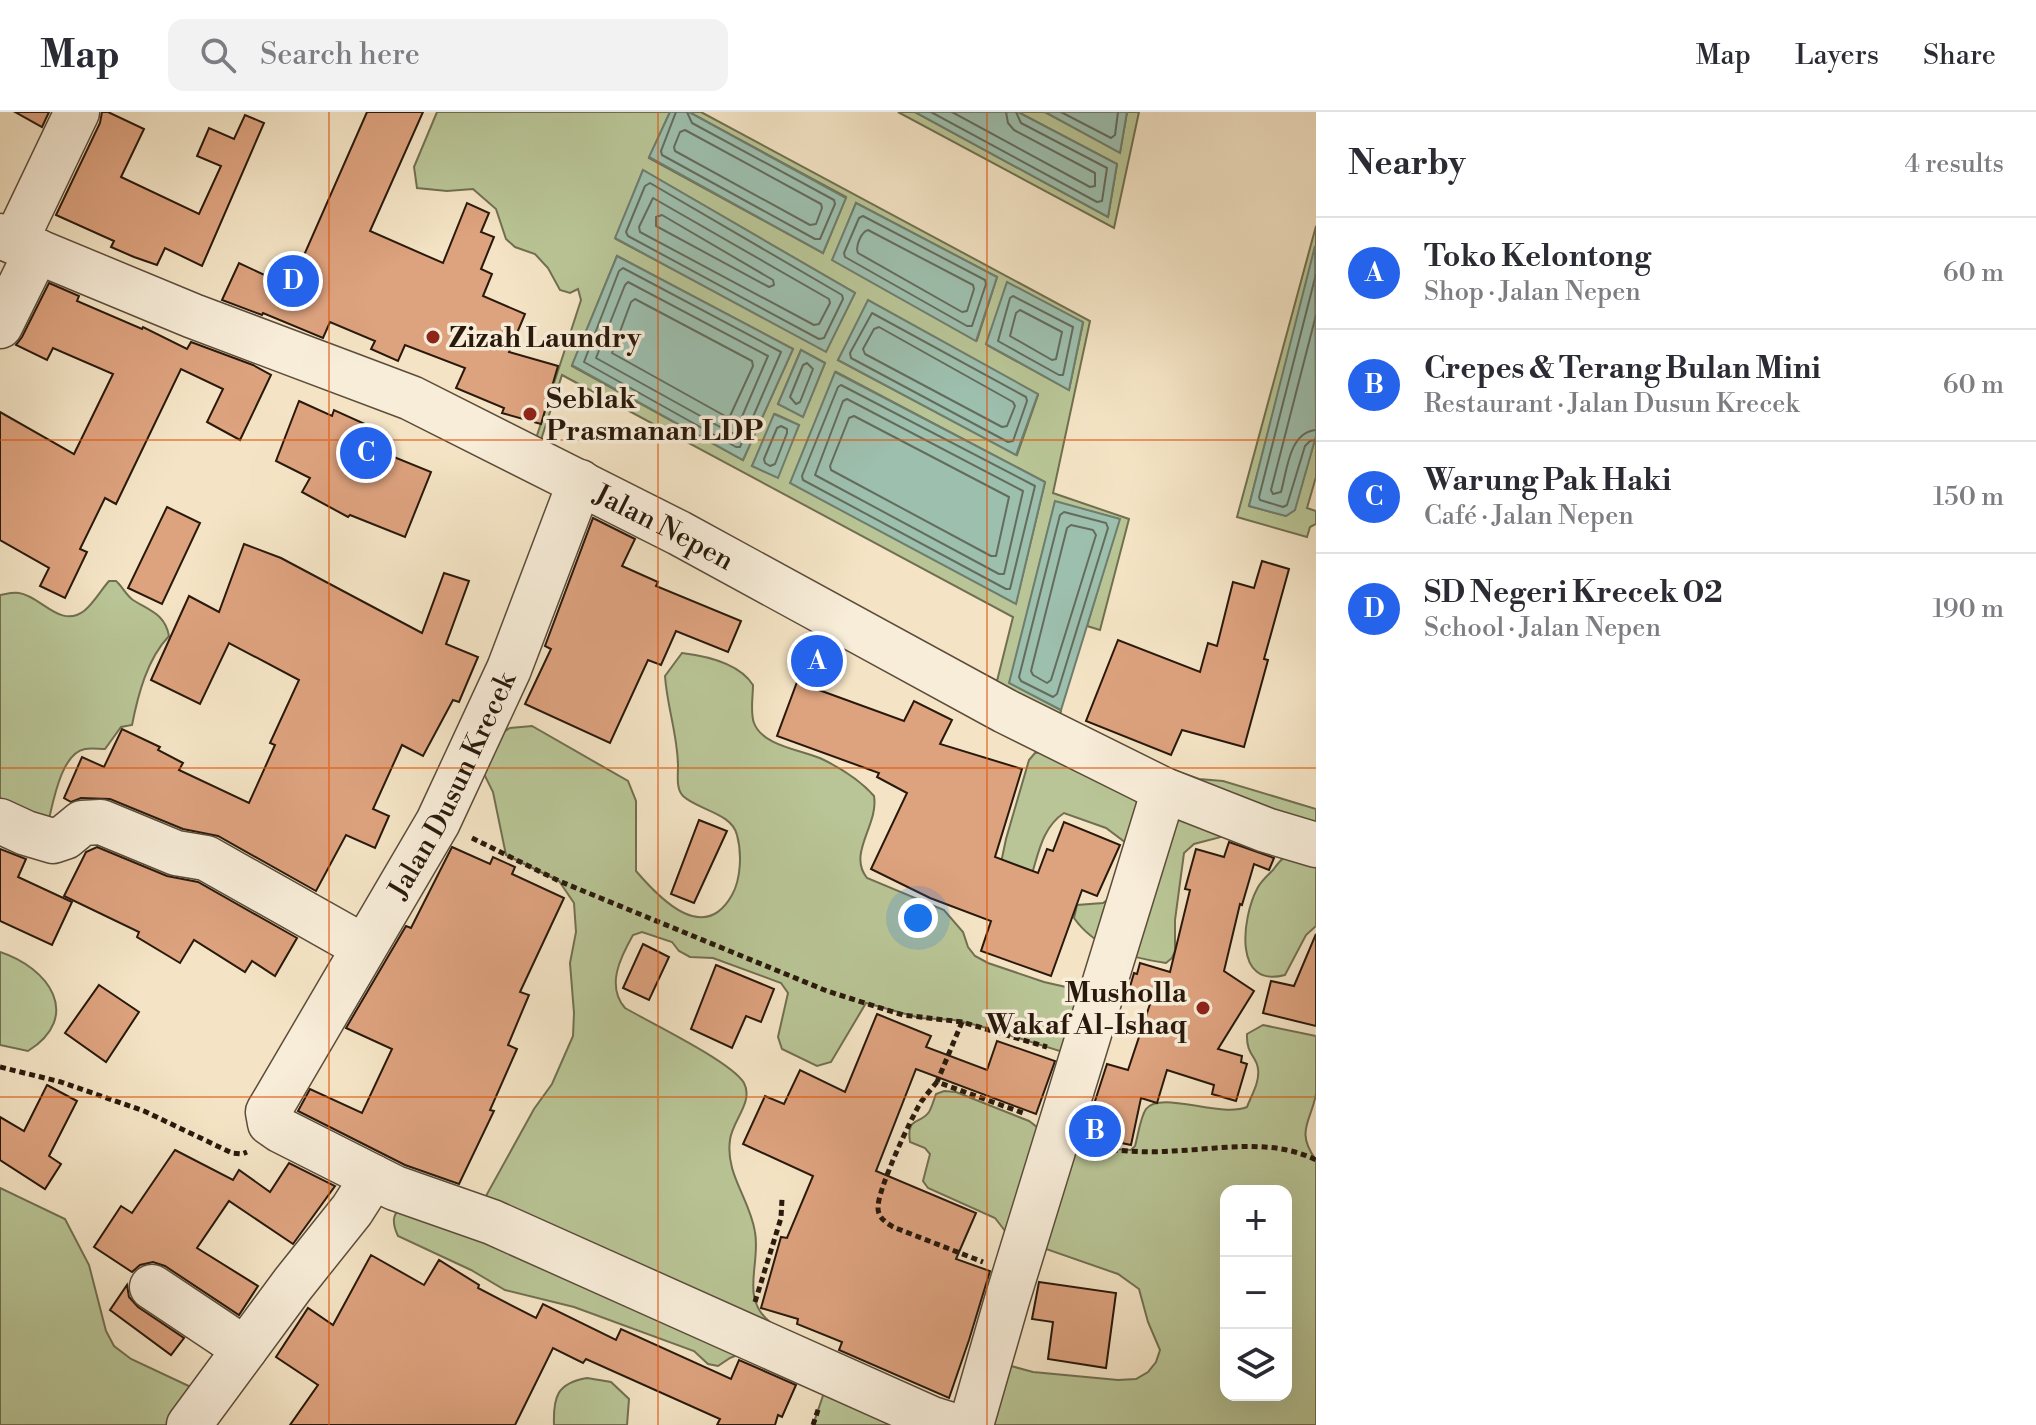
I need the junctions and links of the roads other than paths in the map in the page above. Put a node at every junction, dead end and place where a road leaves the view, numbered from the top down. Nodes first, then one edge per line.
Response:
1 (77, 112) edge
2 (17, 243) edge
3 (0, 326) edge
4 (580, 482) junction
5 (1164, 790) junction
6 (0, 821) edge
7 (1316, 845) edge
8 (364, 947) junction
9 (373, 1177) junction
10 (152, 1287) dead end
11 (245, 1349) junction
12 (189, 1425) edge
13 (951, 1425) edge
14 (971, 1425) edge

1 - 2 street
2 - 3 street
2 - 4 street, Jalan Nepen
4 - 5 street, Jalan Nepen
4 - 8 street, Jalan Dusun Krecek
5 - 7 street, Jalan Nepen
5 - 14 street
6 - 8 street
8 - 9 street, Jalan Dusun Krecek
9 - 11 street
9 - 13 street
10 - 11 street
11 - 12 street

